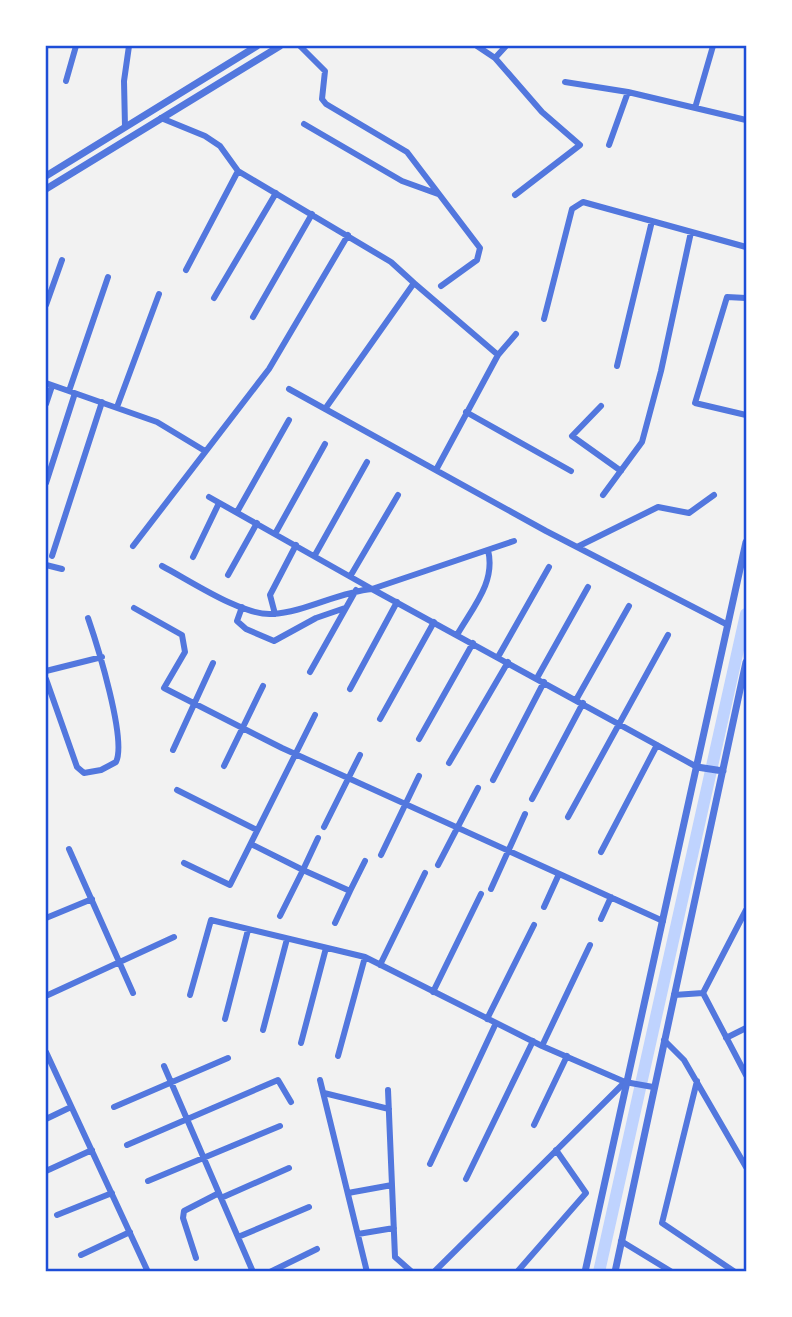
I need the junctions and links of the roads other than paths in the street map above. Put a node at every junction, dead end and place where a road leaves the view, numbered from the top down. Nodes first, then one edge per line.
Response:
1 (76, 46) edge
2 (130, 46) edge
3 (257, 46) edge
4 (279, 46) edge
5 (300, 46) edge
6 (477, 46) edge
7 (506, 46) edge
8 (713, 46) edge
9 (495, 58) junction
10 (66, 81) dead end
11 (565, 82) dead end
12 (628, 92) junction
13 (695, 108) junction
14 (161, 118) junction
15 (747, 120) edge
16 (304, 124) dead end
17 (125, 127) junction
18 (609, 145) dead end
19 (237, 171) junction
20 (46, 176) edge
21 (46, 189) edge
22 (275, 193) junction
23 (440, 195) junction
24 (515, 195) dead end
25 (312, 214) junction
26 (652, 221) junction
27 (691, 232) junction
28 (348, 235) junction
29 (747, 247) edge
30 (62, 260) dead end
31 (186, 270) dead end
32 (108, 277) dead end
33 (414, 283) junction
34 (441, 286) dead end
35 (159, 294) dead end
36 (214, 298) dead end
37 (747, 298) edge
38 (46, 305) edge
39 (253, 317) dead end
40 (544, 319) dead end
41 (516, 334) dead end
42 (498, 355) junction
43 (617, 366) dead end
44 (49, 384) edge
45 (289, 389) dead end
46 (72, 392) junction
47 (102, 402) junction
48 (46, 404) edge
49 (601, 406) dead end
50 (117, 407) junction
51 (325, 409) junction
52 (466, 412) junction
53 (747, 415) edge
54 (289, 420) dead end
55 (325, 444) dead end
56 (205, 451) junction
57 (367, 462) dead end
58 (436, 470) junction
59 (570, 471) dead end
60 (621, 471) junction
61 (46, 483) edge
62 (398, 495) dead end
63 (603, 495) dead end
64 (714, 495) dead end
65 (209, 497) dead end
66 (219, 503) junction
67 (237, 512) junction
68 (257, 523) junction
69 (275, 534) junction
70 (514, 541) dead end
71 (747, 542) edge
72 (296, 545) junction
73 (133, 546) dead end
74 (577, 547) junction
75 (488, 550) junction
76 (315, 555) junction
77 (52, 556) dead end
78 (193, 557) dead end
79 (46, 565) edge
80 (162, 566) dead end
81 (549, 567) dead end
82 (62, 569) dead end
83 (228, 575) dead end
84 (351, 575) junction
85 (588, 587) dead end
86 (372, 589) junction
87 (356, 590) junction
88 (397, 602) junction
89 (629, 606) dead end
90 (242, 607) junction
91 (134, 608) dead end
92 (345, 608) junction
93 (275, 614) junction
94 (88, 618) dead end
95 (434, 622) junction
96 (728, 625) junction
97 (457, 635) junction
98 (668, 635) dead end
99 (473, 643) junction
100 (498, 656) junction
101 (102, 657) junction
102 (508, 662) junction
103 (747, 662) edge
104 (213, 663) dead end
105 (46, 671) edge
106 (310, 672) dead end
107 (46, 678) edge
108 (540, 680) junction
109 (263, 686) dead end
110 (350, 689) dead end
111 (579, 702) junction
112 (193, 703) junction
113 (315, 715) dead end
114 (380, 719) dead end
115 (619, 723) junction
116 (243, 728) junction
117 (419, 739) dead end
118 (657, 745) junction
119 (173, 750) dead end
120 (296, 754) junction
121 (360, 755) dead end
122 (449, 763) dead end
123 (224, 766) dead end
124 (697, 767) junction
125 (723, 771) junction
126 (419, 776) dead end
127 (349, 778) junction
128 (493, 780) dead end
129 (478, 788) dead end
130 (177, 790) dead end
131 (533, 799) dead end
132 (406, 804) junction
133 (525, 814) dead end
134 (568, 817) dead end
135 (324, 827) dead end
136 (456, 828) junction
137 (257, 830) junction
138 (318, 838) dead end
139 (251, 844) junction
140 (69, 849) dead end
141 (508, 851) junction
142 (601, 852) dead end
143 (381, 855) dead end
144 (365, 861) dead end
145 (184, 863) dead end
146 (438, 865) dead end
147 (303, 870) junction
148 (425, 873) dead end
149 (559, 874) junction
150 (491, 889) dead end
151 (350, 891) junction
152 (481, 894) dead end
153 (611, 897) junction
154 (92, 899) junction
155 (544, 907) dead end
156 (747, 910) edge
157 (280, 915) dead end
158 (46, 918) edge
159 (601, 919) dead end
160 (663, 921) junction
161 (335, 923) dead end
162 (534, 925) dead end
163 (248, 930) junction
164 (174, 937) dead end
165 (287, 939) junction
166 (590, 945) dead end
167 (326, 948) junction
168 (365, 957) junction
169 (119, 963) junction
170 (380, 965) junction
171 (433, 992) junction
172 (133, 993) dead end
173 (703, 993) junction
174 (48, 995) dead end
175 (190, 995) dead end
176 (674, 995) junction
177 (225, 1019) dead end
178 (487, 1019) junction
179 (496, 1023) junction
180 (747, 1028) edge
181 (263, 1030) dead end
182 (726, 1038) junction
183 (664, 1040) junction
184 (533, 1041) junction
185 (301, 1043) dead end
186 (542, 1045) junction
187 (46, 1052) edge
188 (338, 1056) dead end
189 (567, 1056) junction
190 (228, 1058) dead end
191 (49, 1066) edge
192 (164, 1066) dead end
193 (747, 1075) edge
194 (320, 1080) dead end
195 (696, 1081) junction
196 (171, 1082) junction
197 (625, 1082) junction
198 (653, 1087) junction
199 (388, 1090) dead end
200 (324, 1093) junction
201 (291, 1102) dead end
202 (71, 1107) junction
203 (114, 1107) dead end
204 (389, 1109) junction
205 (46, 1119) edge
206 (188, 1121) junction
207 (534, 1125) dead end
208 (280, 1126) dead end
209 (127, 1145) dead end
210 (92, 1150) junction
211 (556, 1150) junction
212 (205, 1159) junction
213 (430, 1164) dead end
214 (747, 1167) edge
215 (289, 1168) dead end
216 (46, 1171) edge
217 (466, 1179) dead end
218 (148, 1181) dead end
219 (392, 1185) junction
220 (112, 1193) junction
221 (348, 1193) junction
222 (220, 1195) junction
223 (309, 1207) dead end
224 (57, 1215) dead end
225 (394, 1228) junction
226 (130, 1232) junction
227 (358, 1234) junction
228 (238, 1237) junction
229 (621, 1241) junction
230 (317, 1248) dead end
231 (81, 1255) dead end
232 (196, 1258) dead end
233 (148, 1271) edge
234 (253, 1272) edge
235 (270, 1272) edge
236 (368, 1272) edge
237 (412, 1272) edge
238 (434, 1272) edge
239 (517, 1272) edge
240 (585, 1272) edge
241 (615, 1272) edge
242 (672, 1272) edge
243 (735, 1272) edge

1 - 10 street
2 - 17 street
3 - 17 street
4 - 14 street
5 - 23 street
6 - 9 street
7 - 9 street
8 - 13 street
9 - 24 street
11 - 12 street
12 - 13 street
12 - 18 street
13 - 15 street
14 - 19 street
14 - 21 street
16 - 23 street
17 - 20 street
19 - 22 street
19 - 31 street
22 - 25 street
22 - 36 street
23 - 34 street
25 - 28 street
25 - 39 street
26 - 27 street
26 - 40 street
26 - 43 street
27 - 29 street
27 - 60 street
28 - 33 street
28 - 56 street
30 - 38 street
32 - 46 street
33 - 42 street
33 - 51 street
35 - 50 street
37 - 53 street
41 - 42 street
42 - 52 street
44 - 46 street
44 - 48 street
45 - 51 street
46 - 47 street
46 - 61 street
47 - 50 street
47 - 77 street
49 - 60 street
50 - 56 street
51 - 58 street
52 - 58 street
52 - 59 street
54 - 67 street
55 - 69 street
56 - 73 street
57 - 76 street
58 - 74 street
60 - 63 street
62 - 84 street
64 - 74 street
65 - 66 street
66 - 67 street
66 - 78 street
67 - 68 street
68 - 69 street
68 - 83 street
69 - 72 street
70 - 75 street
71 - 96 street
72 - 76 street
72 - 93 street
74 - 96 street
75 - 86 street
75 - 97 street
76 - 84 street
79 - 82 street
80 - 90 street
81 - 100 street
84 - 86 street
85 - 108 street
86 - 87 street
86 - 88 street
87 - 92 street
87 - 93 street
88 - 95 street
88 - 110 street
89 - 111 street
90 - 92 street
90 - 93 street
91 - 112 street
92 - 106 street
94 - 101 street
95 - 97 street
95 - 114 street
96 - 124 street
97 - 99 street
98 - 115 street
99 - 100 street
99 - 117 street
100 - 102 street
101 - 105 street
101 - 107 street
102 - 108 street
102 - 122 street
103 - 125 street
104 - 112 street
108 - 111 street
108 - 128 street
109 - 116 street
111 - 115 street
111 - 131 street
112 - 116 street
112 - 119 street
113 - 120 street
115 - 118 street
115 - 134 street
116 - 120 street
116 - 123 street
118 - 124 street
118 - 142 street
120 - 127 street
120 - 137 street
121 - 127 street
124 - 125 street
124 - 160 street
125 - 176 street
126 - 132 street
127 - 132 street
127 - 135 street
129 - 136 street
130 - 137 street
132 - 136 street
132 - 143 street
133 - 141 street
136 - 141 street
136 - 146 street
137 - 139 street
138 - 147 street
139 - 145 street
139 - 147 street
140 - 154 street
141 - 149 street
141 - 150 street
144 - 151 street
147 - 151 street
147 - 157 street
148 - 170 street
149 - 153 street
149 - 155 street
151 - 161 street
152 - 171 street
153 - 159 street
153 - 160 street
154 - 158 street
154 - 169 street
156 - 173 street
160 - 197 street
162 - 178 street
163 - 165 street
163 - 175 street
163 - 177 street
164 - 169 street
165 - 167 street
165 - 181 street
166 - 186 street
167 - 168 street
167 - 185 street
168 - 170 street
168 - 188 street
169 - 172 street
169 - 174 street
170 - 171 street
171 - 178 street
173 - 176 street
173 - 182 street
176 - 183 street
178 - 179 street
179 - 184 street
179 - 213 street
180 - 182 street
182 - 193 street
183 - 195 street
183 - 198 street
184 - 186 street
184 - 217 street
186 - 189 street
187 - 191 street
189 - 197 street
189 - 207 street
190 - 196 street
191 - 202 street
192 - 196 street
194 - 200 street
195 - 214 street
195 - 243 street
196 - 203 street
196 - 206 street
197 - 198 street
197 - 211 street
197 - 240 street
198 - 229 street
199 - 204 street
200 - 204 street
200 - 221 street
201 - 206 street
202 - 205 street
202 - 210 street
204 - 219 street
206 - 209 street
206 - 212 street
208 - 212 street
210 - 216 street
210 - 220 street
211 - 238 street
211 - 239 street
212 - 218 street
212 - 222 street
215 - 222 street
219 - 221 street
219 - 225 street
220 - 224 street
220 - 226 street
221 - 227 street
222 - 228 street
222 - 232 street
223 - 228 street
225 - 227 street
225 - 237 street
226 - 231 street
226 - 233 street
227 - 236 street
228 - 234 street
229 - 241 street
229 - 242 street
230 - 235 street

